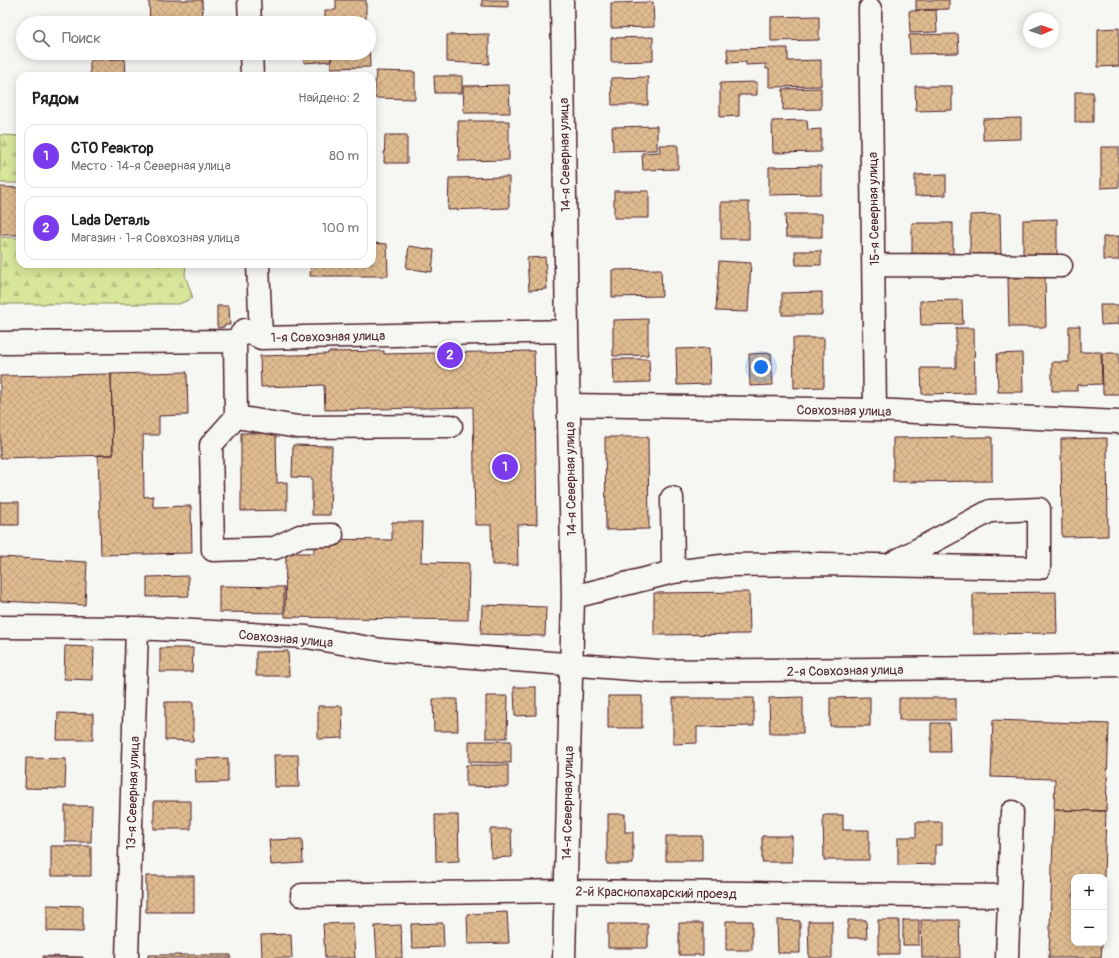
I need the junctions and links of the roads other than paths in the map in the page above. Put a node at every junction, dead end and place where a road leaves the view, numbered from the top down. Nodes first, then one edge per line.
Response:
1 (249, 0) edge
2 (562, 0) edge
3 (870, 9) dead end
4 (250, 16) edge
5 (251, 60) edge
6 (252, 72) edge
7 (874, 265) junction
8 (1061, 266) dead end
9 (258, 268) edge
10 (566, 330) junction
11 (261, 338) junction
12 (235, 341) junction
13 (0, 343) edge
14 (569, 405) junction
15 (875, 410) junction
16 (236, 417) junction
17 (1119, 422) edge
18 (451, 426) dead end
19 (672, 498) dead end
20 (332, 535) dead end
21 (889, 565) junction
22 (673, 572) junction
23 (573, 597) junction
24 (0, 627) edge
25 (137, 628) junction
26 (571, 665) junction
27 (1119, 665) edge
28 (1012, 812) dead end
29 (566, 891) junction
30 (302, 895) dead end
31 (1009, 896) junction
32 (127, 958) edge
33 (564, 958) edge
34 (1007, 958) edge

1 - 4 street
2 - 10 street, 14-я Северная улица
3 - 7 street, 15-я Северная улица
5 - 6 street
7 - 8 street
7 - 15 street, 15-я Северная улица
9 - 11 street
10 - 11 street, 1-я Совхозная улица
10 - 14 street, 14-я Северная улица
11 - 12 street, 1-я Совхозная улица
12 - 13 street
12 - 16 street
14 - 15 street, Совхозная улица
14 - 23 street, 14-я Северная улица
15 - 17 street, Совхозная улица
16 - 18 street
16 - 20 street
19 - 22 street
21 - 21 street
21 - 22 street
22 - 23 street
23 - 26 street, 14-я Северная улица
24 - 25 street, Совхозная улица
25 - 26 street, Совхозная улица
25 - 32 street, 13-я Северная улица
26 - 27 street, 2-я Совхозная улица
26 - 29 street, 14-я Северная улица
28 - 31 street
29 - 30 street, 2-й Краснопахарский проезд
29 - 31 street, 2-й Краснопахарский проезд
29 - 33 street, 14-я Северная улица
31 - 34 street

